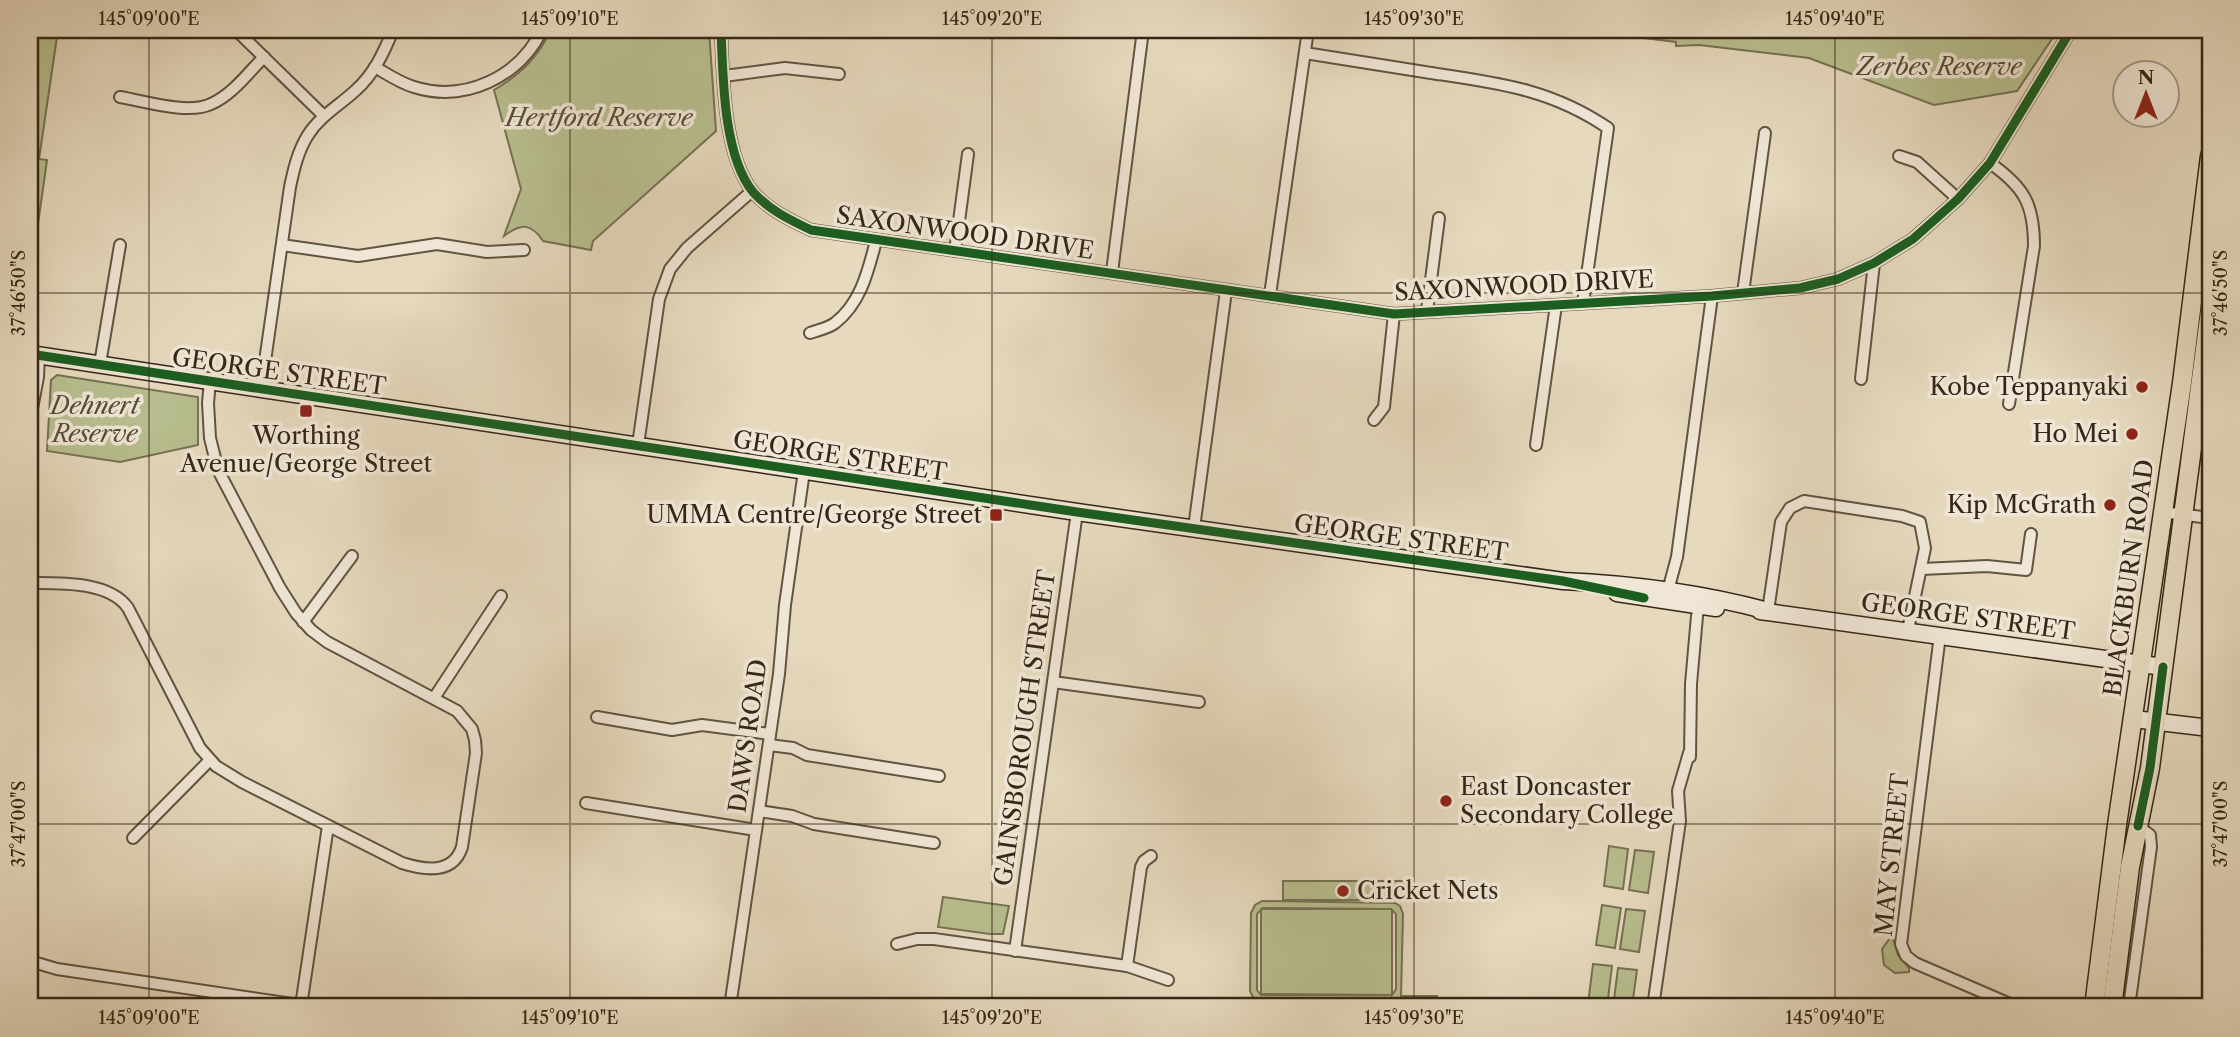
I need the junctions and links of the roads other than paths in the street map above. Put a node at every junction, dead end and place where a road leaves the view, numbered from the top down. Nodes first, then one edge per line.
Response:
1 (236, 30) edge
2 (393, 30) edge
3 (542, 30) edge
4 (721, 30) edge
5 (1143, 30) edge
6 (1308, 30) edge
7 (2071, 30) edge
8 (1305, 53) junction
9 (264, 57) junction
10 (375, 67) junction
11 (839, 74) dead end
12 (724, 76) junction
13 (120, 97) dead end
14 (324, 116) junction
15 (1765, 133) dead end
16 (968, 154) dead end
17 (1899, 156) dead end
18 (2210, 156) edge
19 (1990, 163) junction
20 (752, 191) junction
21 (1958, 199) junction
22 (1439, 218) dead end
23 (2205, 239) edge
24 (876, 241) junction
25 (120, 244) dead end
26 (282, 244) junction
27 (524, 250) dead end
28 (955, 251) junction
29 (1874, 263) junction
30 (1112, 272) junction
31 (1226, 291) junction
32 (1743, 293) junction
33 (1270, 295) junction
34 (1712, 296) junction
35 (1583, 303) junction
36 (1556, 305) junction
37 (2210, 311) edge
38 (1427, 312) junction
39 (1394, 314) junction
40 (810, 333) dead end
41 (2188, 338) junction
42 (2207, 339) junction
43 (34, 355) edge
44 (100, 365) junction
45 (1861, 379) dead end
46 (214, 382) junction
47 (261, 389) junction
48 (2009, 404) dead end
49 (30, 405) edge
50 (31, 414) edge
51 (1374, 420) dead end
52 (30, 428) edge
53 (638, 445) junction
54 (1536, 445) dead end
55 (804, 471) junction
56 (1077, 512) junction
57 (2162, 512) junction
58 (2183, 515) junction
59 (2210, 518) edge
60 (1194, 528) junction
61 (2031, 534) dead end
62 (352, 556) dead end
63 (1922, 569) junction
64 (30, 576) edge
65 (30, 583) edge
66 (55, 583) junction
67 (1672, 595) junction
68 (500, 596) dead end
69 (1702, 603) junction
70 (1768, 611) junction
71 (303, 621) junction
72 (1908, 631) junction
73 (1940, 635) junction
74 (2142, 664) junction
75 (2163, 667) junction
76 (1053, 682) junction
77 (434, 698) junction
78 (1199, 702) dead end
79 (597, 717) dead end
80 (2134, 719) junction
81 (2156, 721) junction
82 (2210, 728) edge
83 (769, 739) junction
84 (210, 760) junction
85 (939, 776) dead end
86 (586, 803) dead end
87 (759, 811) junction
88 (328, 826) junction
89 (2138, 826) junction
90 (756, 830) junction
91 (133, 838) dead end
92 (934, 843) dead end
93 (1151, 856) dead end
94 (897, 944) dead end
95 (1015, 951) junction
96 (30, 961) edge
97 (1127, 966) junction
98 (30, 969) edge
99 (57, 969) junction
100 (1168, 980) dead end
101 (307, 1006) edge
102 (730, 1007) edge
103 (1653, 1007) edge
104 (2017, 1007) edge
105 (2094, 1007) edge
106 (2112, 1007) edge
107 (2129, 1007) edge

1 - 9 street
2 - 10 street
3 - 10 street
4 - 12 street
5 - 30 street
6 - 8 street
7 - 19 street, SAXONWOOD DRIVE
8 - 33 street
8 - 35 street
9 - 13 street
9 - 14 street
10 - 14 street
11 - 12 street
12 - 20 street
14 - 26 street
15 - 32 street
16 - 28 street
17 - 21 street
18 - 23 main road, BLACKBURN ROAD
19 - 21 street, SAXONWOOD DRIVE
19 - 48 street
20 - 24 street, SAXONWOOD DRIVE
20 - 53 street
21 - 29 street, SAXONWOOD DRIVE
22 - 38 street
23 - 41 main road, BLACKBURN ROAD
24 - 28 street, SAXONWOOD DRIVE
24 - 40 street
25 - 44 street
26 - 27 street
26 - 47 street
28 - 30 street, SAXONWOOD DRIVE
29 - 32 street, SAXONWOOD DRIVE
29 - 45 street
30 - 31 street, SAXONWOOD DRIVE
31 - 33 street, SAXONWOOD DRIVE
31 - 60 street
32 - 34 street, SAXONWOOD DRIVE
33 - 39 street, SAXONWOOD DRIVE
34 - 35 street, SAXONWOOD DRIVE
34 - 67 street
35 - 36 street, SAXONWOOD DRIVE
36 - 38 street, SAXONWOOD DRIVE
36 - 54 street
37 - 42 main road, BLACKBURN ROAD
38 - 39 street, SAXONWOOD DRIVE
39 - 51 street
41 - 42 main road
41 - 57 main road, BLACKBURN ROAD
42 - 58 main road, BLACKBURN ROAD
43 - 44 main road, GEORGE STREET
43 - 50 street
44 - 46 main road, GEORGE STREET
46 - 47 main road, GEORGE STREET
46 - 71 street
47 - 53 main road, GEORGE STREET
49 - 50 street
50 - 52 street
53 - 55 main road, GEORGE STREET
55 - 56 main road, GEORGE STREET
55 - 83 street, DAWS ROAD
56 - 60 main road, GEORGE STREET
56 - 76 street, GAINSBOROUGH STREET
57 - 58 street
57 - 74 main road, BLACKBURN ROAD
58 - 59 street
58 - 75 main road, BLACKBURN ROAD
60 - 67 main road, GEORGE STREET
61 - 63 street
62 - 71 street
63 - 70 street
63 - 72 street
64 - 66 street
65 - 66 street
66 - 84 street
67 - 69 main road, GEORGE STREET
68 - 77 street
69 - 70 main road, GEORGE STREET
69 - 103 street
70 - 72 main road, GEORGE STREET
71 - 77 street
72 - 73 main road, GEORGE STREET
73 - 74 main road, GEORGE STREET
73 - 104 street, MAY STREET
74 - 75 main road, GEORGE STREET
74 - 80 main road, BLACKBURN ROAD
75 - 81 main road, BLACKBURN ROAD
76 - 78 street
76 - 95 street, GAINSBOROUGH STREET
77 - 88 street
79 - 83 street
80 - 81 main road
80 - 105 main road, BLACKBURN ROAD
81 - 82 main road
81 - 89 main road, BLACKBURN ROAD
83 - 85 street
83 - 87 street, DAWS ROAD
84 - 88 street
84 - 91 street
86 - 90 street
87 - 90 street, DAWS ROAD
87 - 92 street
88 - 101 street
89 - 106 main road, BLACKBURN ROAD
89 - 107 street
90 - 102 street, DAWS ROAD
93 - 97 street
94 - 95 street
95 - 97 street
96 - 99 street
97 - 100 street
98 - 99 street
99 - 101 street

